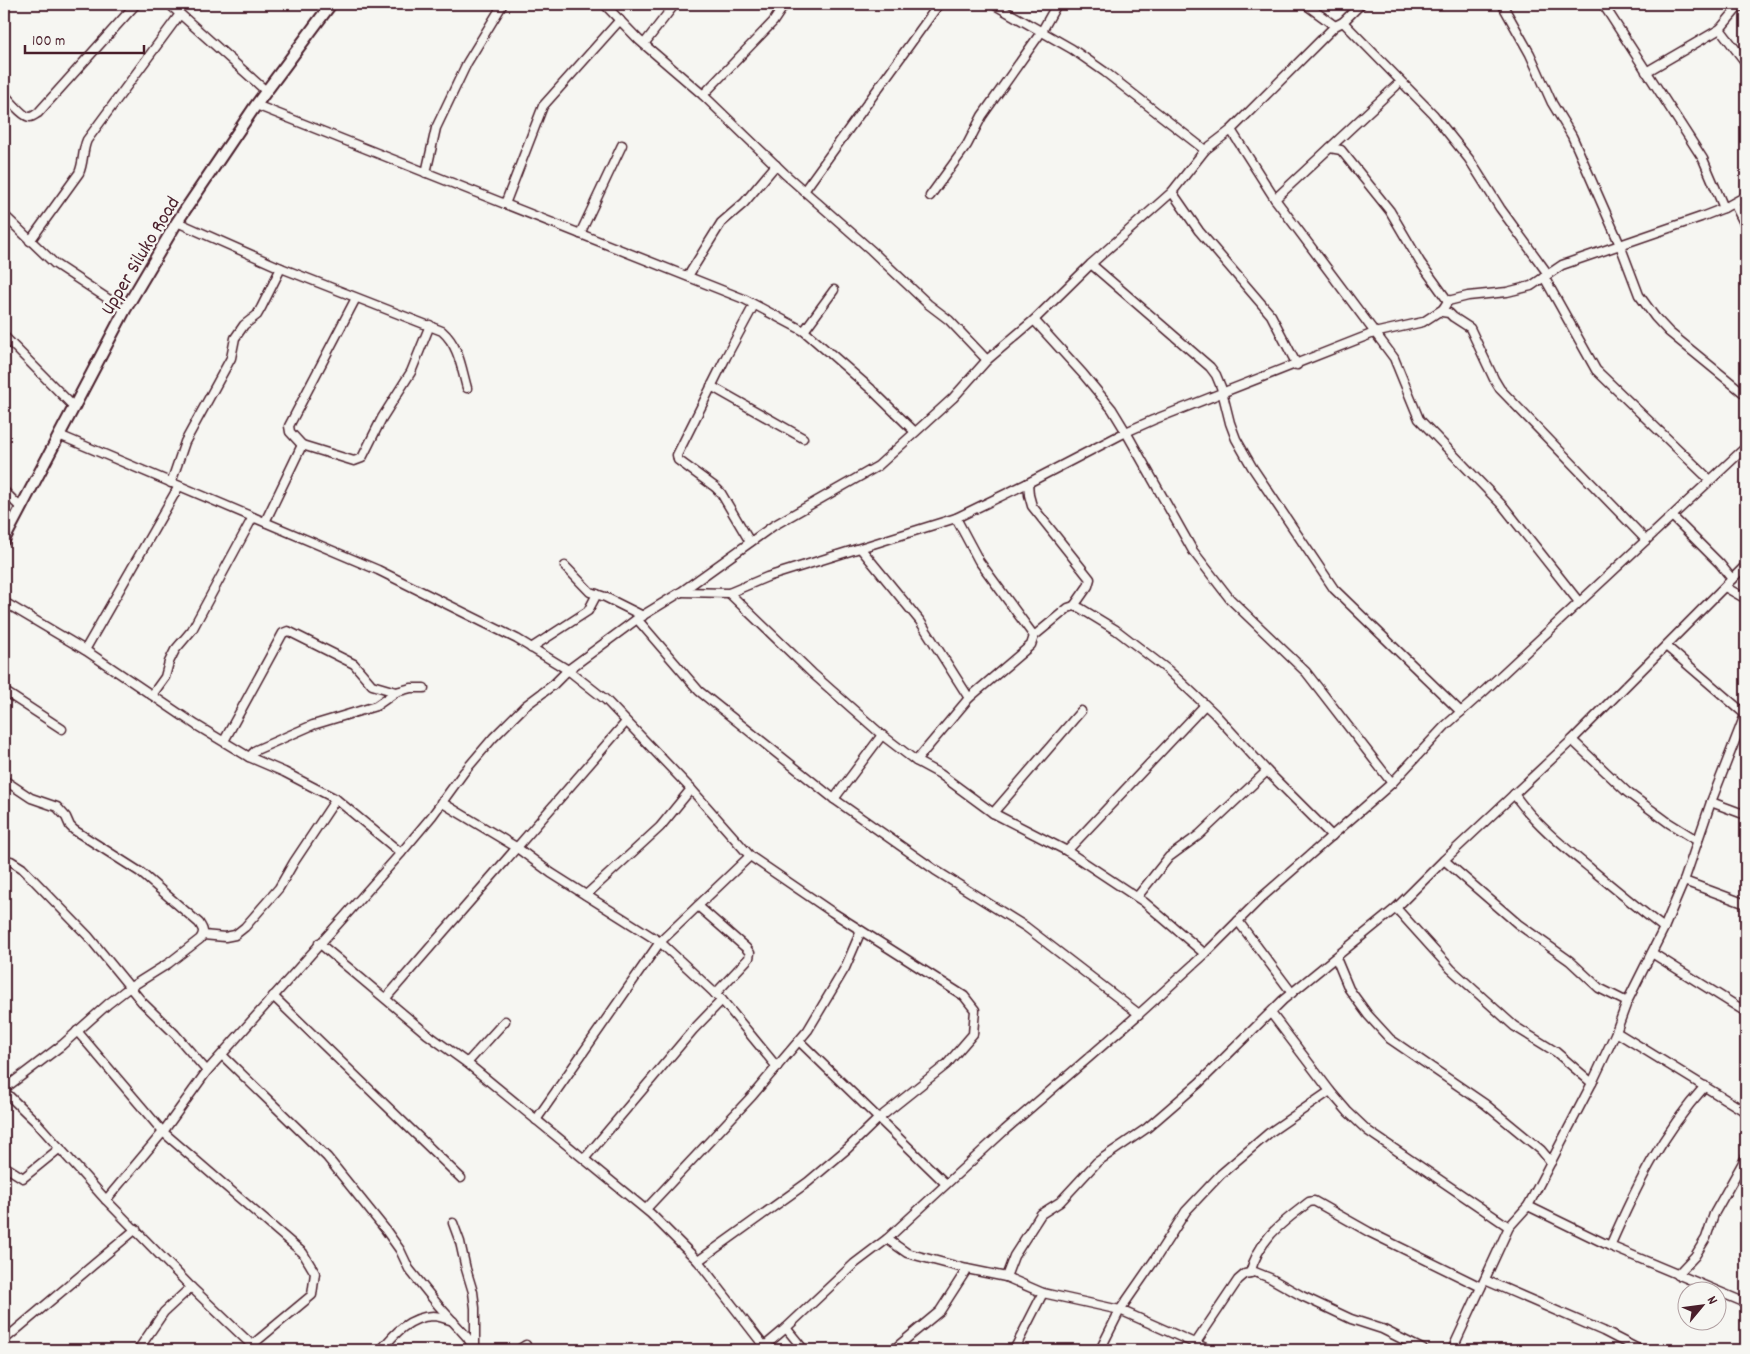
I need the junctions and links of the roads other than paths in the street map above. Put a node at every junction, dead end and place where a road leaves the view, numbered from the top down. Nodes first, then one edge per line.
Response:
1 (136, 4) edge
2 (169, 4) edge
3 (331, 4) edge
4 (503, 4) edge
5 (604, 4) edge
6 (675, 4) edge
7 (785, 4) edge
8 (939, 4) edge
9 (992, 4) edge
10 (1057, 4) edge
11 (1305, 4) edge
12 (1361, 4) edge
13 (1502, 4) edge
14 (1614, 4) edge
15 (1741, 4) edge
16 (1605, 7) edge
17 (180, 14) junction
18 (620, 20) junction
19 (1343, 22) junction
20 (1335, 26) junction
21 (1720, 29) junction
22 (1042, 31) junction
23 (644, 44) junction
24 (1746, 63) edge
25 (1646, 72) junction
26 (1396, 86) dead end
27 (266, 91) junction
28 (4, 94) edge
29 (703, 95) junction
30 (256, 105) junction
31 (1231, 130) junction
32 (622, 145) dead end
33 (1330, 148) junction
34 (1205, 150) junction
35 (776, 165) junction
36 (426, 173) junction
37 (804, 190) junction
38 (1172, 192) junction
39 (930, 196) dead end
40 (1746, 196) edge
41 (1274, 199) junction
42 (1734, 202) junction
43 (505, 204) junction
44 (1724, 208) junction
45 (4, 215) edge
46 (177, 222) junction
47 (1746, 227) edge
48 (580, 234) junction
49 (30, 242) junction
50 (1620, 245) junction
51 (1091, 264) junction
52 (281, 268) junction
53 (1546, 275) junction
54 (688, 276) junction
55 (834, 290) dead end
56 (356, 298) junction
57 (1448, 302) junction
58 (754, 305) junction
59 (1443, 309) junction
60 (125, 310) junction
61 (1034, 320) junction
62 (430, 325) junction
63 (804, 331) junction
64 (1374, 333) junction
65 (4, 336) edge
66 (988, 360) junction
67 (1297, 365) junction
68 (711, 386) junction
69 (467, 388) dead end
70 (1223, 393) junction
71 (1746, 395) edge
72 (74, 406) junction
73 (915, 432) junction
74 (1126, 432) junction
75 (59, 435) junction
76 (803, 438) dead end
77 (302, 445) junction
78 (1746, 447) edge
79 (1710, 480) junction
80 (1028, 483) junction
81 (175, 484) junction
82 (4, 490) edge
83 (20, 507) junction
84 (1672, 516) junction
85 (253, 517) junction
86 (956, 518) junction
87 (265, 522) junction
88 (4, 540) edge
89 (1646, 540) junction
90 (750, 542) junction
91 (861, 549) junction
92 (1746, 565) edge
93 (565, 566) dead end
94 (1732, 579) junction
95 (1725, 587) junction
96 (681, 592) junction
97 (729, 593) junction
98 (597, 594) junction
99 (1746, 599) edge
100 (4, 602) edge
101 (1580, 602) junction
102 (1074, 606) junction
103 (640, 617) junction
104 (1034, 636) junction
105 (1666, 646) junction
106 (531, 648) junction
107 (86, 650) junction
108 (568, 670) junction
109 (424, 688) dead end
110 (4, 691) edge
111 (396, 692) junction
112 (152, 695) junction
113 (969, 698) junction
114 (1205, 705) junction
115 (1081, 711) dead end
116 (1461, 712) junction
117 (1746, 715) edge
118 (626, 722) junction
119 (62, 729) dead end
120 (882, 735) junction
121 (1572, 740) junction
122 (224, 741) junction
123 (249, 757) junction
124 (916, 761) junction
125 (1268, 771) junction
126 (4, 780) edge
127 (1392, 783) junction
128 (690, 789) junction
129 (1514, 794) junction
130 (336, 799) junction
131 (834, 799) junction
132 (441, 802) junction
133 (1712, 802) junction
134 (993, 814) junction
135 (1746, 814) edge
136 (1332, 836) junction
137 (1698, 841) junction
138 (516, 847) junction
139 (1067, 851) junction
140 (401, 853) junction
141 (750, 856) junction
142 (1444, 860) junction
143 (4, 862) edge
144 (1684, 881) junction
145 (586, 895) junction
146 (1137, 897) junction
147 (1746, 904) edge
148 (698, 906) junction
149 (1396, 908) junction
150 (1238, 921) junction
151 (1664, 928) junction
152 (860, 931) junction
153 (204, 934) junction
154 (660, 942) junction
155 (319, 943) junction
156 (1652, 953) junction
157 (1205, 954) junction
158 (1336, 958) junction
159 (130, 987) junction
160 (1292, 993) junction
161 (715, 994) junction
162 (273, 996) junction
163 (386, 998) junction
164 (722, 1000) junction
165 (1627, 1002) junction
166 (1746, 1012) edge
167 (1271, 1013) junction
168 (1140, 1014) junction
169 (505, 1021) dead end
170 (77, 1031) junction
171 (1616, 1032) junction
172 (799, 1041) junction
173 (222, 1055) junction
174 (467, 1063) junction
175 (778, 1067) junction
176 (207, 1071) junction
177 (1592, 1083) junction
178 (1705, 1086) junction
179 (4, 1090) edge
180 (1330, 1091) junction
181 (1746, 1112) edge
182 (878, 1119) junction
183 (536, 1120) junction
184 (163, 1132) junction
185 (60, 1148) junction
186 (1746, 1157) edge
187 (585, 1158) junction
188 (1551, 1162) junction
189 (4, 1166) edge
190 (461, 1178) dead end
191 (945, 1183) junction
192 (106, 1200) junction
193 (1528, 1206) junction
194 (646, 1209) junction
195 (453, 1223) dead end
196 (1509, 1227) junction
197 (136, 1229) junction
198 (887, 1239) junction
199 (1610, 1246) junction
200 (698, 1261) junction
201 (967, 1269) junction
202 (1250, 1273) junction
203 (1677, 1275) junction
204 (1006, 1277) junction
205 (1483, 1284) junction
206 (191, 1287) junction
207 (1044, 1293) junction
208 (1746, 1303) edge
209 (1120, 1310) junction
210 (452, 1321) junction
211 (786, 1328) junction
212 (4, 1340) edge
213 (526, 1345) dead end
214 (1194, 1347) edge
215 (255, 1348) edge
216 (762, 1348) edge
217 (138, 1350) edge
218 (381, 1350) edge
219 (475, 1350) edge
220 (518, 1350) edge
221 (804, 1350) edge
222 (893, 1350) edge
223 (1014, 1350) edge
224 (1100, 1350) edge
225 (1210, 1350) edge
226 (1424, 1350) edge
227 (1452, 1350) edge
228 (1640, 1350) edge

1 - 28 street
2 - 17 street
3 - 27 main road, Upper Siluko Road
4 - 36 street
5 - 18 street
6 - 23 street
7 - 29 street
8 - 37 street
9 - 22 street
10 - 22 street
11 - 20 street
12 - 19 street
13 - 50 street
14 - 16 street
15 - 21 street
16 - 25 street
17 - 27 street
17 - 49 street
18 - 23 street
18 - 43 street
19 - 20 street
19 - 53 street
20 - 31 street
21 - 24 street
21 - 25 street
22 - 34 street
22 - 39 street
23 - 29 street
25 - 44 street
26 - 33 street
27 - 30 main road, Upper Siluko Road
29 - 35 street
30 - 36 street
30 - 46 main road, Upper Siluko Road
31 - 34 street
31 - 41 street
32 - 48 street
33 - 41 street
33 - 57 street
34 - 38 street
35 - 37 street
35 - 54 street
36 - 43 street
37 - 66 street
38 - 51 street
38 - 67 street
40 - 42 street
41 - 64 street
42 - 44 street
42 - 47 street
43 - 48 street
44 - 50 street
45 - 49 street
46 - 52 street
46 - 60 main road, Upper Siluko Road
48 - 54 street
49 - 60 street
50 - 53 street
50 - 71 street
51 - 61 street
51 - 70 street
52 - 56 street
52 - 81 street
53 - 57 street
53 - 79 street
54 - 58 street
55 - 63 street
56 - 62 street
56 - 77 street
57 - 59 street
58 - 63 street
58 - 68 street
59 - 64 street
59 - 89 street
60 - 72 main road, Upper Siluko Road
61 - 66 street
61 - 74 street
62 - 69 street
62 - 77 street
63 - 73 street
64 - 67 street
64 - 101 street
65 - 72 street
66 - 73 street
67 - 70 street
68 - 76 street
68 - 90 street
70 - 74 street
70 - 116 street
72 - 75 main road, Upper Siluko Road
73 - 90 street
74 - 80 street
74 - 127 street
75 - 81 street
75 - 83 main road, Upper Siluko Road
77 - 87 street
78 - 79 street
79 - 84 street
80 - 86 street
80 - 102 street
81 - 85 street
81 - 107 street
82 - 83 street
83 - 88 main road, Upper Siluko Road
84 - 89 street
84 - 94 street
85 - 87 street
85 - 112 street
86 - 91 street
86 - 104 street
87 - 106 street
89 - 101 street
90 - 96 street
91 - 97 street
91 - 113 street
92 - 94 street
93 - 98 street
94 - 95 street
95 - 99 street
95 - 105 street
96 - 97 street
96 - 103 street
97 - 120 street
98 - 103 street
98 - 106 street
100 - 107 street
101 - 116 street
102 - 104 street
102 - 114 street
103 - 108 street
103 - 131 street
104 - 113 street
105 - 117 street
105 - 121 street
106 - 108 street
107 - 112 street
108 - 118 street
108 - 132 street
109 - 111 street
110 - 119 street
111 - 122 street
111 - 123 street
112 - 122 street
113 - 124 street
114 - 125 street
114 - 139 street
115 - 134 street
116 - 127 street
117 - 133 street
118 - 128 street
118 - 138 street
120 - 124 street
120 - 131 street
121 - 129 street
121 - 137 street
122 - 123 street
123 - 130 street
124 - 134 street
125 - 136 street
125 - 146 street
126 - 153 street
127 - 136 street
128 - 141 street
128 - 145 street
129 - 142 street
129 - 151 street
130 - 140 street
130 - 153 street
131 - 168 street
132 - 138 street
132 - 140 street
133 - 135 street
133 - 137 street
134 - 139 street
136 - 150 street
137 - 144 street
138 - 145 street
138 - 163 street
139 - 146 street
140 - 155 street
141 - 148 street
141 - 152 street
142 - 149 street
142 - 165 street
143 - 159 street
144 - 147 street
144 - 151 street
145 - 154 street
146 - 157 street
148 - 154 street
148 - 161 street
149 - 158 street
149 - 177 street
150 - 157 street
150 - 160 street
151 - 156 street
152 - 172 street
152 - 182 street
153 - 159 street
154 - 161 street
154 - 183 street
155 - 162 street
155 - 163 street
156 - 165 street
156 - 166 street
157 - 168 street
158 - 160 street
158 - 188 street
159 - 170 street
159 - 176 street
160 - 167 street
161 - 164 street
162 - 173 street
162 - 190 street
163 - 174 street
164 - 175 street
164 - 187 street
165 - 171 street
167 - 180 street
167 - 204 street
168 - 191 street
169 - 174 street
170 - 179 street
170 - 184 street
171 - 177 street
171 - 178 street
172 - 175 street
172 - 182 street
173 - 176 street
173 - 210 street
174 - 183 street
175 - 194 street
176 - 184 street
177 - 188 street
178 - 181 street
178 - 199 street
179 - 185 street
180 - 196 street
180 - 209 street
182 - 191 street
182 - 200 street
183 - 187 street
184 - 192 street
184 - 215 street
185 - 189 street
185 - 192 street
186 - 203 street
187 - 194 street
188 - 193 street
191 - 198 street
192 - 197 street
193 - 196 street
193 - 199 street
194 - 200 street
195 - 219 street
196 - 205 street
197 - 206 street
197 - 212 street
198 - 201 street
198 - 211 street
199 - 203 street
200 - 216 street
201 - 204 street
201 - 222 street
202 - 205 street
202 - 214 street
202 - 226 street
203 - 208 street
204 - 207 street
205 - 227 street
205 - 228 street
206 - 215 street
206 - 217 street
207 - 209 street
207 - 223 street
209 - 214 street
209 - 224 street
210 - 218 street
210 - 219 street
211 - 216 street
211 - 221 street
213 - 220 street
214 - 225 street

